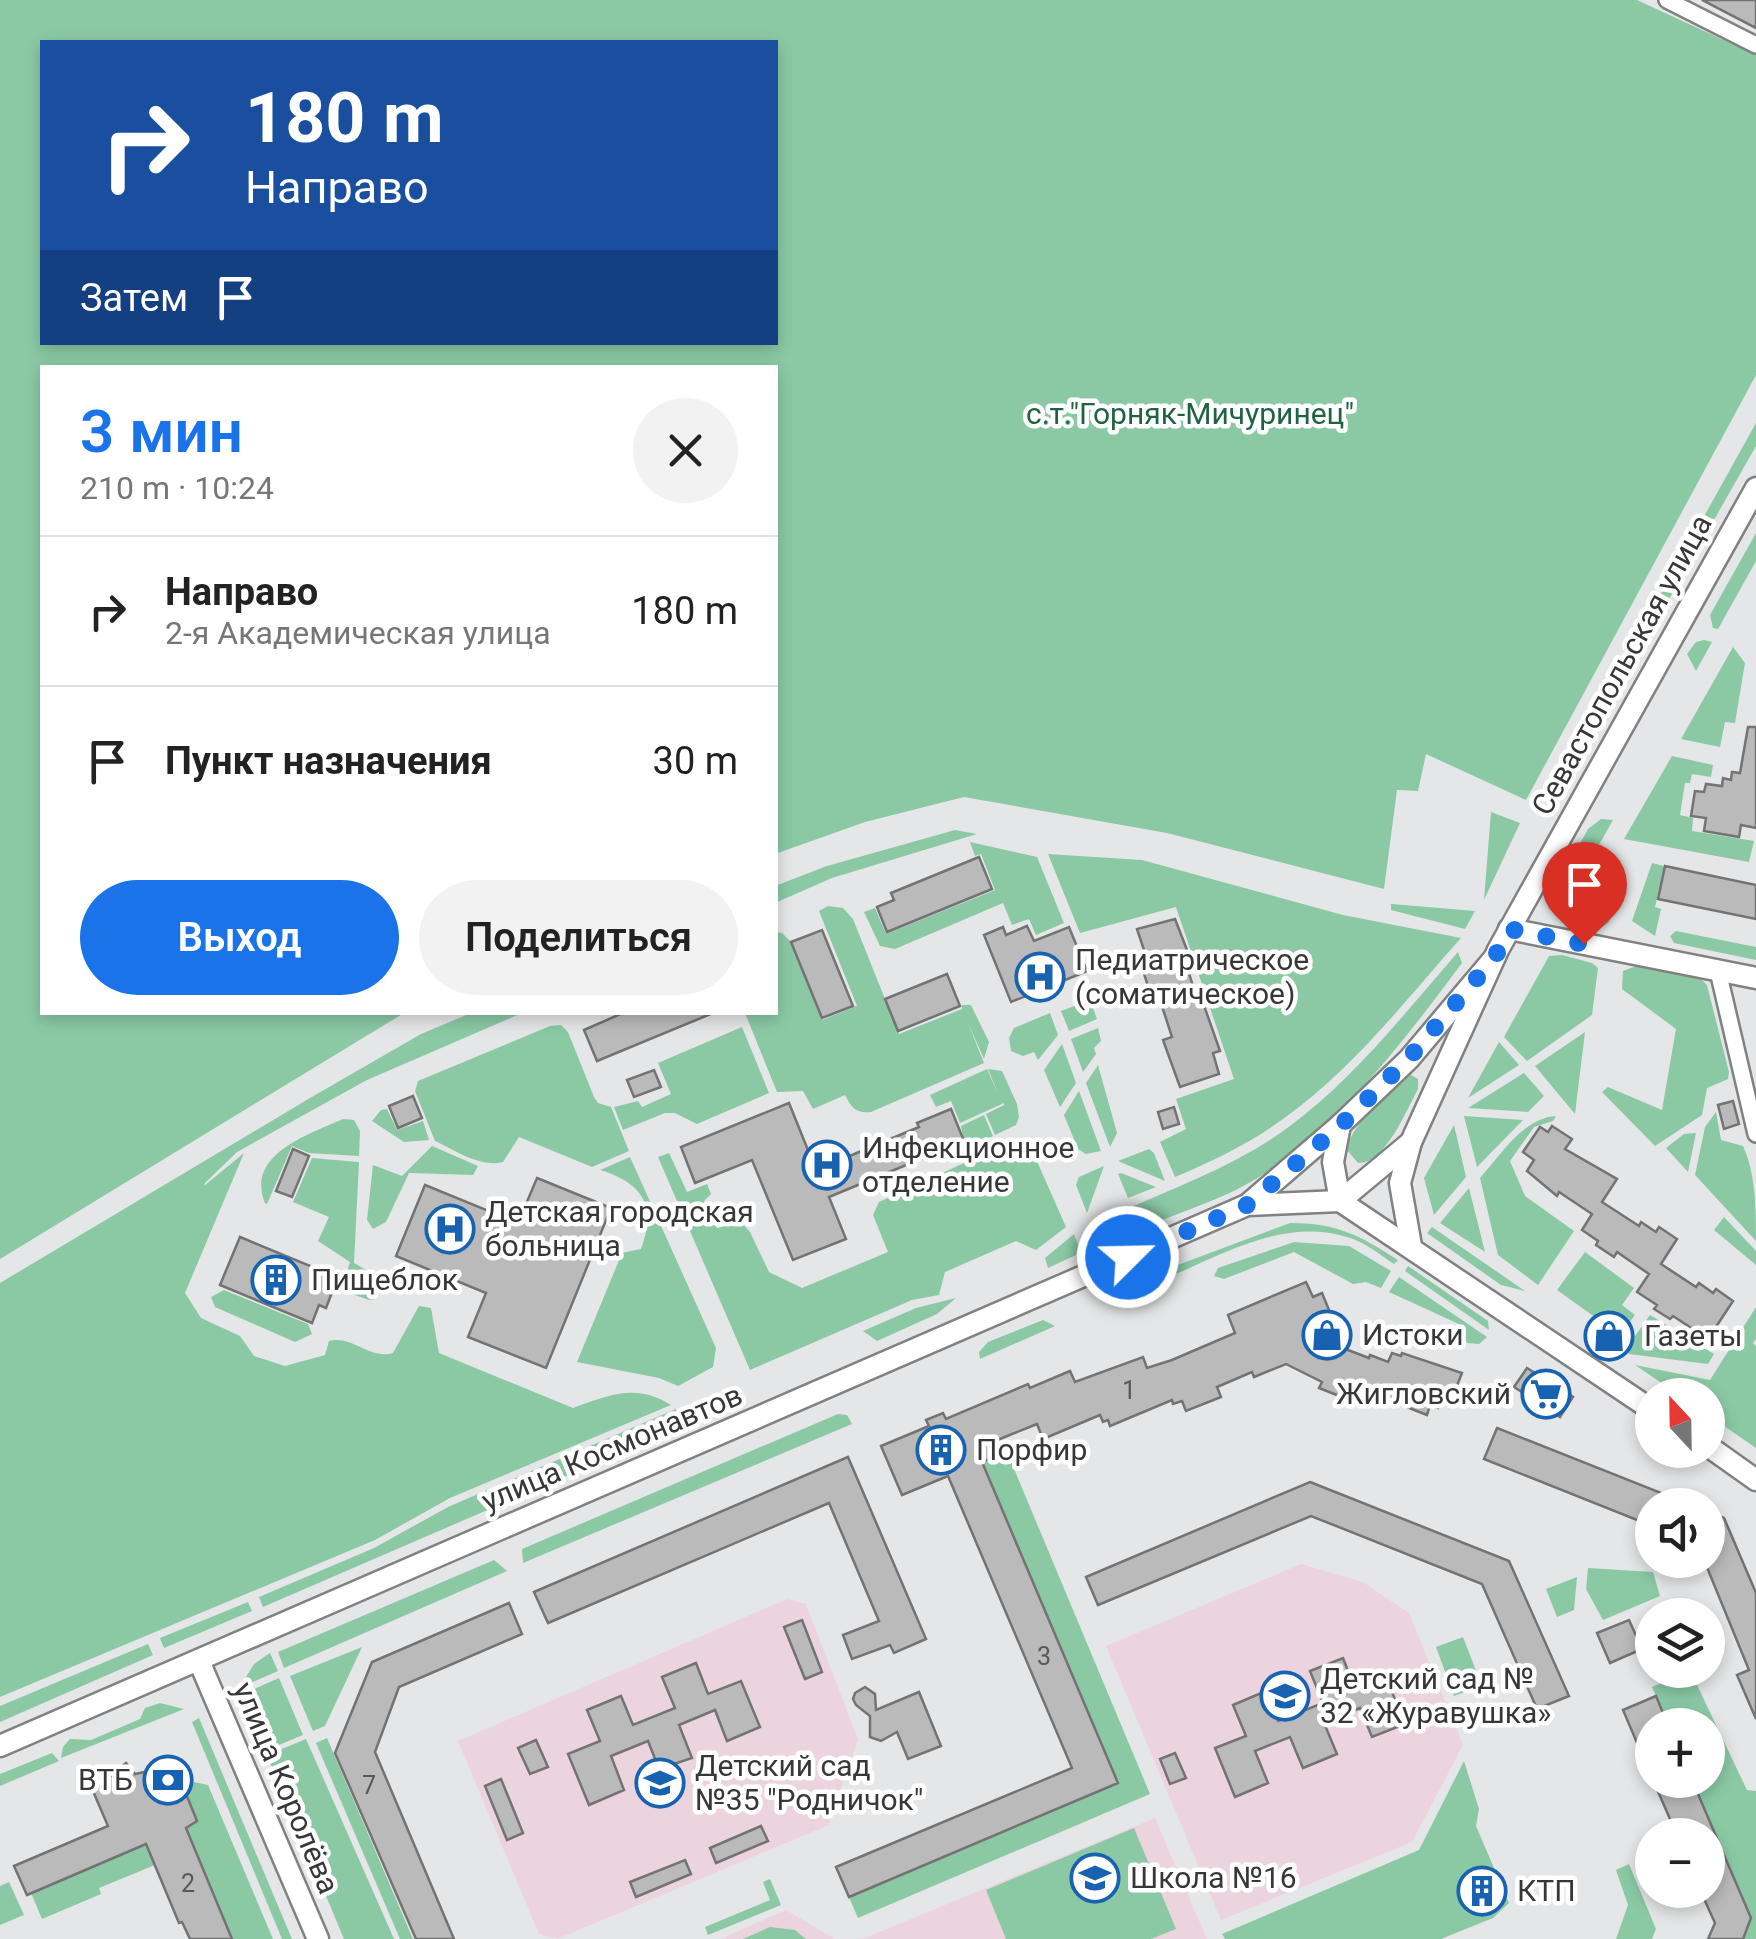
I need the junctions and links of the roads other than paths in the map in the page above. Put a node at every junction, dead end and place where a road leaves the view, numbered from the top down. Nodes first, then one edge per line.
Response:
1 (1667, 0) edge
2 (1756, 45) edge
3 (1756, 488) edge
4 (1509, 929) junction
5 (1495, 957) junction
6 (1718, 970) junction
7 (1756, 978) edge
8 (1409, 1058) junction
9 (1442, 1077) junction
10 (1340, 1126) junction
11 (1756, 1134) edge
12 (1411, 1142) junction
13 (1340, 1201) junction
14 (1247, 1205) junction
15 (1411, 1246) junction
16 (1635, 1398) edge
17 (1725, 1458) edge
18 (1756, 1480) edge
19 (198, 1660) junction
20 (0, 1746) edge
21 (318, 1939) edge

1 - 2 street
3 - 4 main road, Севастопольская улица
4 - 5 main road, Севастопольская улица
4 - 6 main road
5 - 8 main road, улица Космонавтов
5 - 9 main road, Севастопольская улица
6 - 7 main road
6 - 11 street
8 - 9 main road
8 - 10 main road, улица Космонавтов
9 - 12 main road, Севастопольская улица
10 - 13 main road
10 - 14 main road, улица Космонавтов
12 - 13 main road, Севастопольская улица
12 - 15 main road, Севастопольская улица
13 - 14 main road, улица Космонавтов
13 - 15 main road
14 - 19 main road, улица Космонавтов
15 - 16 main road
17 - 18 main road
19 - 20 main road, улица Космонавтов
19 - 21 main road, улица Королёва

